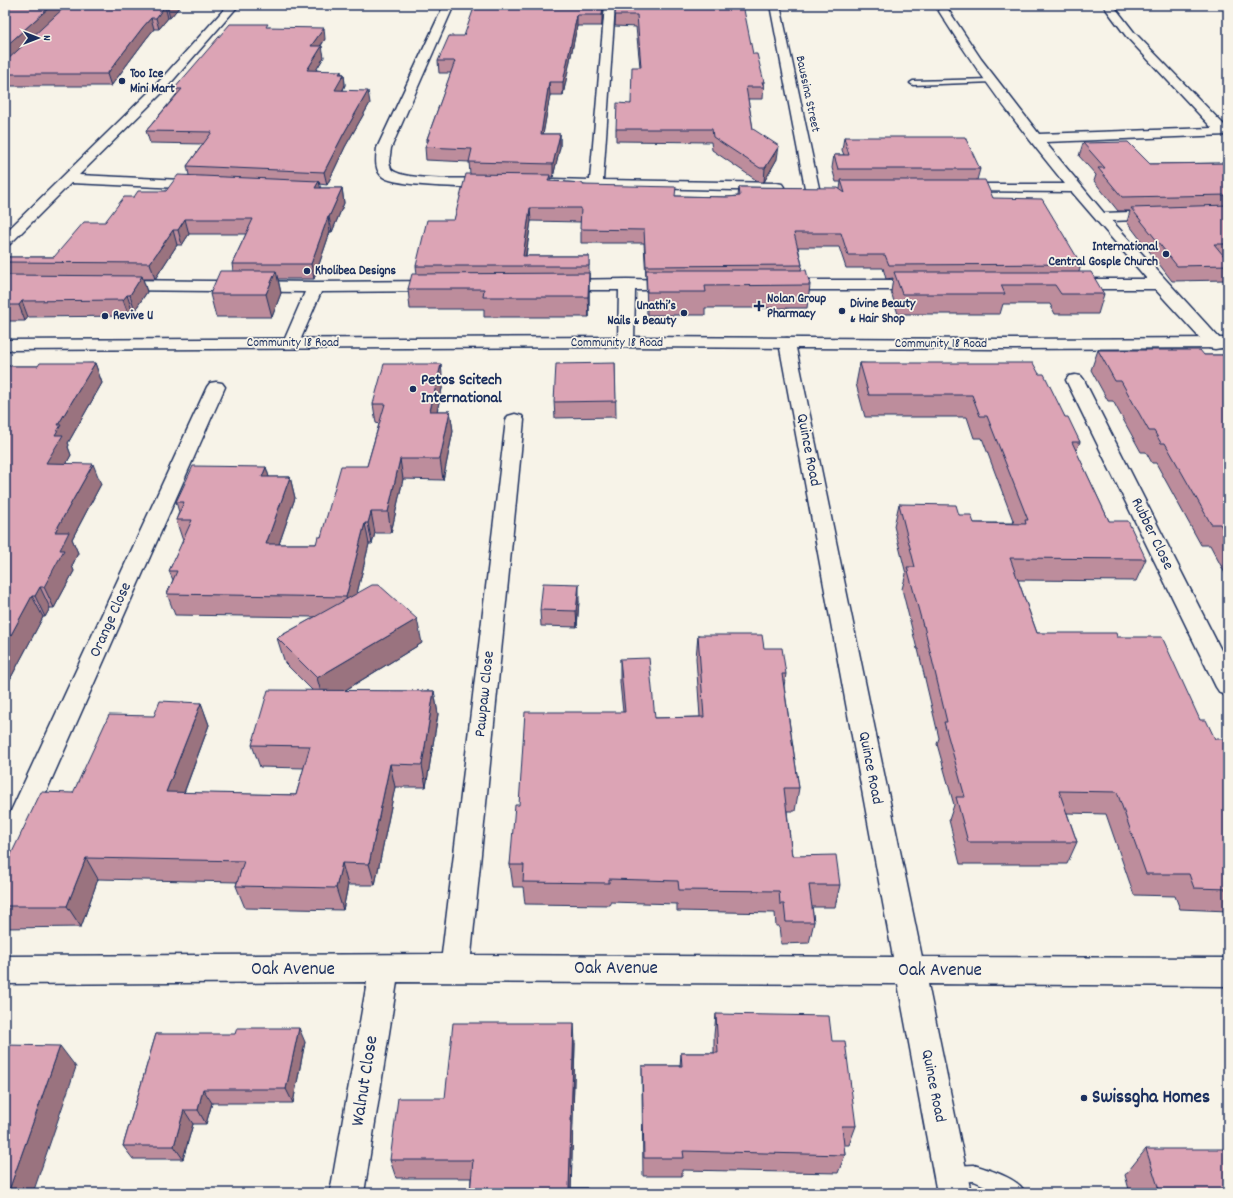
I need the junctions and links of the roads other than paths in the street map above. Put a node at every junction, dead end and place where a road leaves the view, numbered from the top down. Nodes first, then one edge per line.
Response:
1 (234, 5) edge
2 (449, 5) edge
3 (610, 5) edge
4 (775, 5) edge
5 (940, 5) edge
6 (1108, 5) edge
7 (992, 81) junction
8 (913, 83) dead end
9 (1225, 131) edge
10 (1035, 138) junction
11 (67, 179) junction
12 (510, 182) edge
13 (541, 183) edge
14 (596, 184) junction
15 (216, 185) edge
16 (812, 188) junction
17 (828, 188) edge
18 (945, 188) edge
19 (1077, 188) junction
20 (1172, 215) edge
21 (1101, 217) junction
22 (5, 241) edge
23 (99, 284) edge
24 (627, 284) junction
25 (1055, 284) edge
26 (1158, 284) junction
27 (541, 285) edge
28 (690, 285) edge
29 (761, 285) edge
30 (935, 285) edge
31 (314, 286) junction
32 (455, 286) edge
33 (626, 342) junction
34 (291, 343) junction
35 (787, 343) junction
36 (1221, 343) edge
37 (5, 345) edge
38 (1075, 380) dead end
39 (216, 387) dead end
40 (515, 420) dead end
41 (1228, 687) edge
42 (5, 853) edge
43 (455, 968) junction
44 (384, 969) junction
45 (5, 970) edge
46 (910, 971) junction
47 (1228, 972) edge
48 (952, 1184) edge
49 (347, 1193) edge
50 (1017, 1193) edge

1 - 11 street
2 - 12 street
3 - 14 street
4 - 16 street, Baussina Street
5 - 7 street
6 - 9 street
7 - 8 lane
7 - 10 street
9 - 10 street
10 - 19 street
11 - 15 street
11 - 22 street
13 - 14 street
14 - 16 street
16 - 17 street
18 - 19 street
19 - 21 street
20 - 21 street
21 - 26 street
23 - 31 street
24 - 27 street
24 - 28 street
24 - 33 street
25 - 26 street
26 - 36 street
29 - 30 street
31 - 32 street
31 - 34 street
33 - 34 street, Community 18 Road
33 - 35 street, Community 18 Road
34 - 37 street, Community 18 Road
35 - 36 street, Community 18 Road
35 - 46 street, Quince Road
38 - 41 street, Rubber Close
39 - 42 street, Orange Close
40 - 43 street, Pawpaw Close
43 - 44 street, Oak Avenue
43 - 46 street, Oak Avenue
44 - 45 street, Oak Avenue
44 - 49 street, Walnut Close
46 - 47 street, Oak Avenue
46 - 48 street, Quince Road
48 - 50 lane

